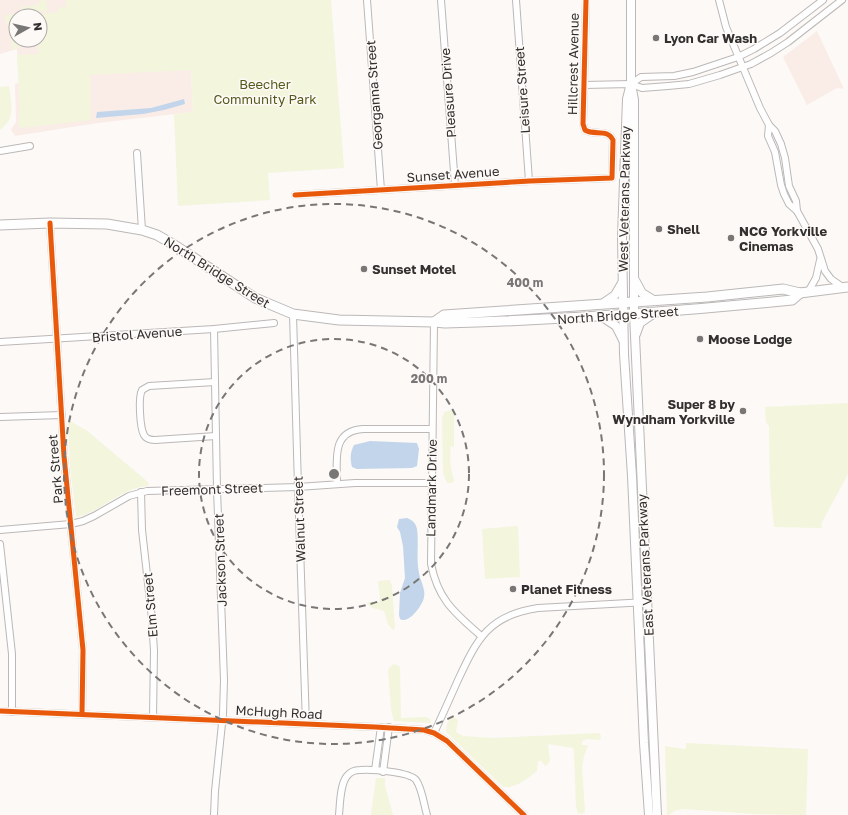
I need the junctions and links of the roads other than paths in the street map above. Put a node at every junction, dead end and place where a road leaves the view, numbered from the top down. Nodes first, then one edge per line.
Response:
1 (367, 0) edge
2 (441, 0) edge
3 (516, 0) edge
4 (586, 0) edge
5 (631, 0) edge
6 (719, 0) edge
7 (823, 0) edge
8 (840, 1) edge
9 (738, 57) junction
10 (743, 67) junction
11 (631, 84) junction
12 (584, 85) junction
13 (30, 146) dead end
14 (0, 151) edge
15 (137, 153) dead end
16 (612, 178) joint
17 (529, 181) junction
18 (455, 186) junction
19 (381, 190) junction
20 (295, 194) dead end
21 (50, 223) junction
22 (0, 225) edge
23 (142, 230) junction
24 (820, 260) junction
25 (634, 278) junction
26 (623, 282) junction
27 (846, 288) edge
28 (804, 293) junction
29 (656, 301) junction
30 (623, 303) junction
31 (634, 303) junction
32 (600, 305) junction
33 (656, 312) junction
34 (293, 314) junction
35 (623, 314) junction
36 (634, 314) junction
37 (602, 316) junction
38 (434, 322) junction
39 (274, 323) dead end
40 (214, 329) junction
41 (58, 339) junction
42 (634, 340) junction
43 (0, 342) edge
44 (624, 342) junction
45 (215, 382) junction
46 (62, 415) junction
47 (0, 417) edge
48 (432, 429) junction
49 (216, 436) junction
50 (432, 483) junction
51 (336, 484) junction
52 (298, 487) junction
53 (217, 489) junction
54 (141, 492) junction
55 (71, 524) junction
56 (0, 530) edge
57 (0, 544) edge
58 (647, 602) junction
59 (638, 603) junction
60 (481, 636) junction
61 (0, 711) edge
62 (12, 712) junction
63 (82, 714) junction
64 (153, 717) junction
65 (223, 720) junction
66 (306, 724) junction
67 (381, 727) junction
68 (389, 727) junction
69 (434, 733) junction
70 (375, 770) junction
71 (383, 772) junction
72 (214, 815) edge
73 (339, 815) edge
74 (427, 815) edge
75 (524, 815) edge
76 (649, 815) edge
77 (657, 815) edge

1 - 19 street, Georganna Street
2 - 18 street, Pleasure Drive
3 - 17 street, Leisure Street
4 - 12 street, Hillcrest Avenue
5 - 11 main road, West Veterans Parkway
6 - 9 street
7 - 9 street
8 - 10 street
9 - 10 street
9 - 11 street
10 - 11 street
10 - 24 street
11 - 12 street
11 - 25 main road, West Veterans Parkway
11 - 26 main road, West Veterans Parkway
12 - 16 street, Hillcrest Avenue
13 - 14 street
15 - 23 street
16 - 17 street, Sunset Avenue
17 - 18 street, Sunset Avenue
18 - 19 street, Sunset Avenue
19 - 20 street, Sunset Avenue
21 - 22 highway, North Bridge Street
21 - 23 highway, North Bridge Street
21 - 41 street, Park Street
23 - 34 highway, North Bridge Street
24 - 27 street
24 - 28 street
25 - 29 main road
25 - 31 main road, West Veterans Parkway
26 - 30 main road, West Veterans Parkway
26 - 32 main road
27 - 28 highway, North Bridge Street
28 - 29 highway, North Bridge Street
28 - 33 highway, North Bridge Street
29 - 31 highway, North Bridge Street
30 - 31 highway, North Bridge Street
30 - 32 highway, North Bridge Street
30 - 35 main road, West Veterans Parkway
31 - 36 main road, West Veterans Parkway
32 - 38 highway, North Bridge Street
33 - 36 highway, North Bridge Street
33 - 42 main road
34 - 38 highway, North Bridge Street
34 - 52 street, Walnut Street
35 - 36 highway, North Bridge Street
35 - 37 highway, North Bridge Street
35 - 44 main road, East Veterans Parkway
36 - 42 main road, East Veterans Parkway
37 - 38 highway, North Bridge Street
37 - 44 main road
38 - 48 street, Landmark Drive
39 - 40 street, Bristol Avenue
40 - 41 street, Bristol Avenue
40 - 45 street, Jackson Street
41 - 43 street, Bristol Avenue
41 - 46 street, Park Street
42 - 58 main road, East Veterans Parkway
44 - 59 main road, East Veterans Parkway
45 - 49 street, Jackson Street
45 - 49 street
46 - 47 street
46 - 55 street, Park Street
48 - 50 street, Landmark Drive
48 - 51 street
49 - 53 street, Jackson Street
50 - 51 street, Freemont Street
50 - 60 street, Landmark Drive
51 - 52 street, Freemont Street
52 - 53 street, Freemont Street
52 - 66 street, Walnut Street
53 - 54 street, Freemont Street
53 - 65 street, Jackson Street
54 - 55 street, Freemont Street
54 - 64 street, Elm Street
55 - 56 street, Freemont Street
55 - 63 street, Park Street
57 - 62 street
58 - 59 street
58 - 77 main road, East Veterans Parkway
59 - 60 street
59 - 76 main road, East Veterans Parkway
60 - 69 street
61 - 62 street, McHugh Road
62 - 63 street, McHugh Road
63 - 64 street, McHugh Road
64 - 65 street, McHugh Road
65 - 66 street, McHugh Road
65 - 72 street, Jackson Street
66 - 67 street, McHugh Road
67 - 68 street, McHugh Road
67 - 70 street
68 - 69 street, McHugh Road
68 - 71 street
69 - 75 street, McHugh Road
70 - 71 street
70 - 73 street
71 - 74 street

